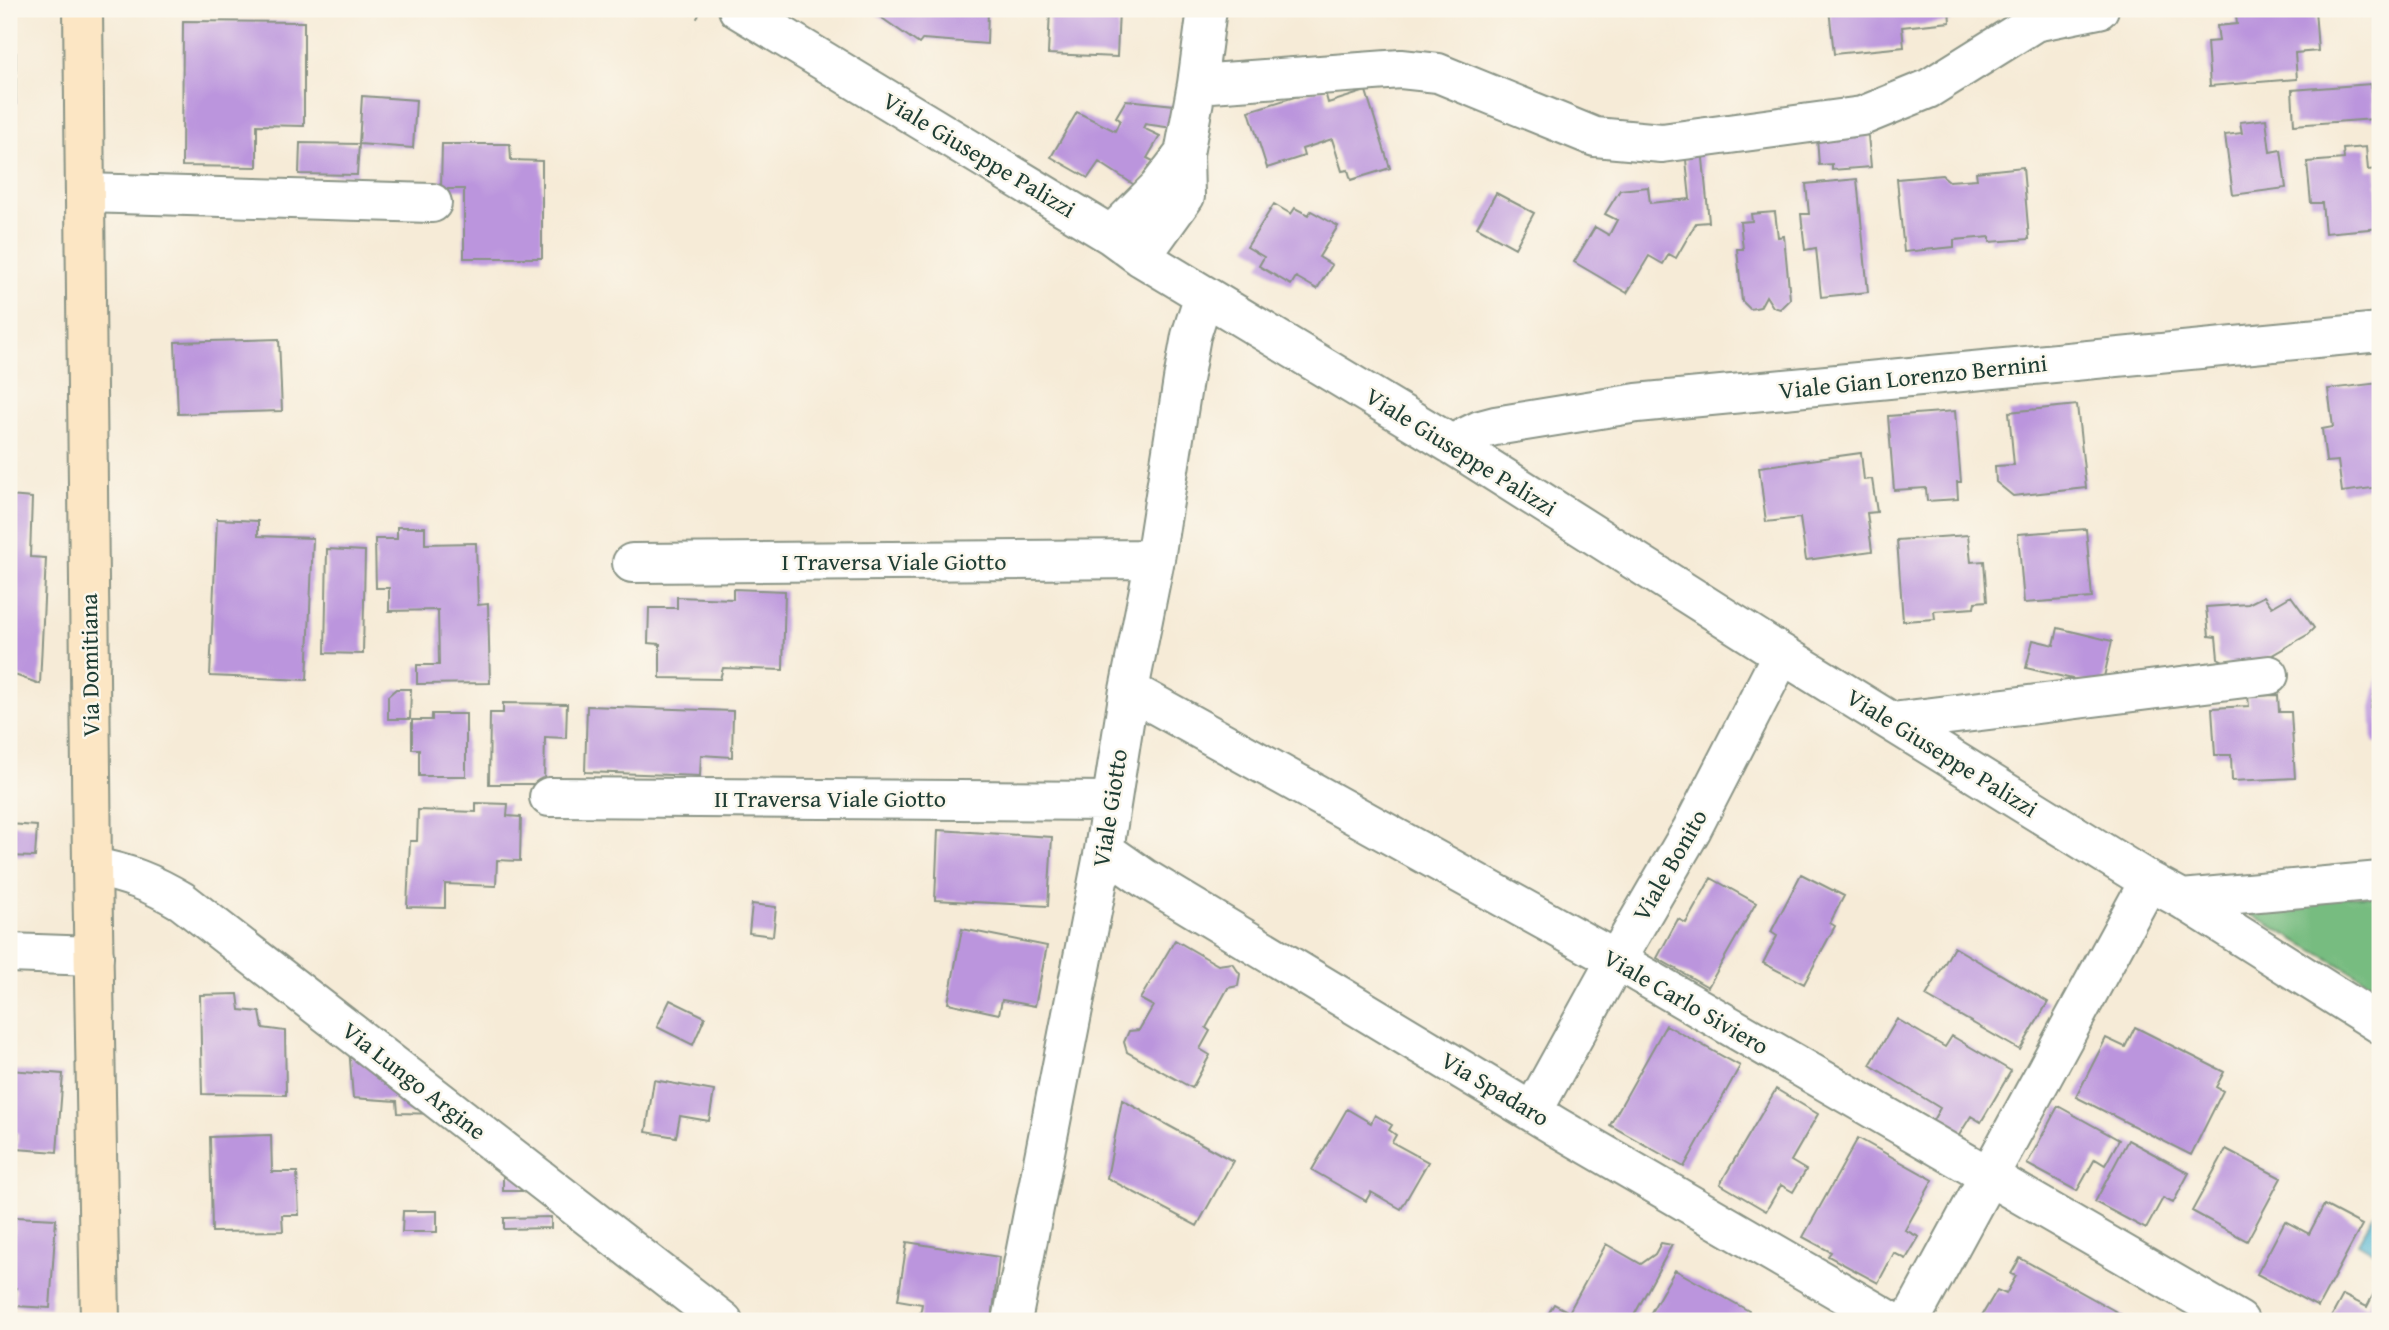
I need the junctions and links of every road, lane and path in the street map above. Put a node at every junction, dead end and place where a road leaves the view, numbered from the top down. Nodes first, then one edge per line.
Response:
1 (83, 9) edge
2 (738, 9) edge
3 (1207, 9) edge
4 (2099, 9) edge
5 (1198, 84) junction
6 (85, 193) junction
7 (432, 203) dead end
8 (1126, 246) junction
9 (1203, 295) junction
10 (2380, 332) edge
11 (1451, 444) junction
12 (1155, 559) junction
13 (632, 563) dead end
14 (1782, 654) junction
15 (2269, 675) dead end
16 (1129, 690) junction
17 (1892, 722) junction
18 (549, 797) dead end
19 (1111, 801) junction
20 (1104, 849) junction
21 (92, 867) junction
22 (2380, 881) edge
23 (2166, 890) junction
24 (9, 953) edge
25 (94, 956) junction
26 (1616, 960) junction
27 (2380, 1024) edge
28 (1533, 1111) junction
29 (1988, 1177) junction
30 (100, 1321) edge
31 (723, 1321) edge
32 (1012, 1321) edge
33 (1891, 1321) edge
34 (1910, 1321) edge
35 (2239, 1321) edge

1 - 6 street, Via Domitiana
2 - 8 street, Viale Giuseppe Palizzi
3 - 5 street
4 - 5 street
5 - 8 street
6 - 7 street
6 - 21 street, Via Domitiana
8 - 9 street, Viale Giuseppe Palizzi
9 - 11 street, Viale Giuseppe Palizzi
9 - 12 street, Viale Giotto
10 - 11 street, Viale Gian Lorenzo Bernini
11 - 14 street, Viale Giuseppe Palizzi
12 - 13 street, I Traversa Viale Giotto
12 - 16 street, Viale Giotto
14 - 17 street, Viale Giuseppe Palizzi
14 - 26 street, Viale Bonito
15 - 17 street
16 - 19 street, Viale Giotto
16 - 26 street, Viale Carlo Siviero
17 - 23 street, Viale Giuseppe Palizzi
18 - 19 street, II Traversa Viale Giotto
19 - 20 street, Viale Giotto
20 - 28 street, Via Spadaro
20 - 32 street, Viale Giotto
21 - 25 street, Via Domitiana
21 - 31 street, Via Lungo Argine
22 - 23 street
23 - 27 street, Viale Giuseppe Palizzi
23 - 29 street
24 - 25 street
25 - 30 street, Via Domitiana
26 - 28 street, Viale Bonito
26 - 29 street, Viale Carlo Siviero
28 - 33 street, Via Spadaro
29 - 34 street
29 - 35 street, Viale Carlo Siviero

